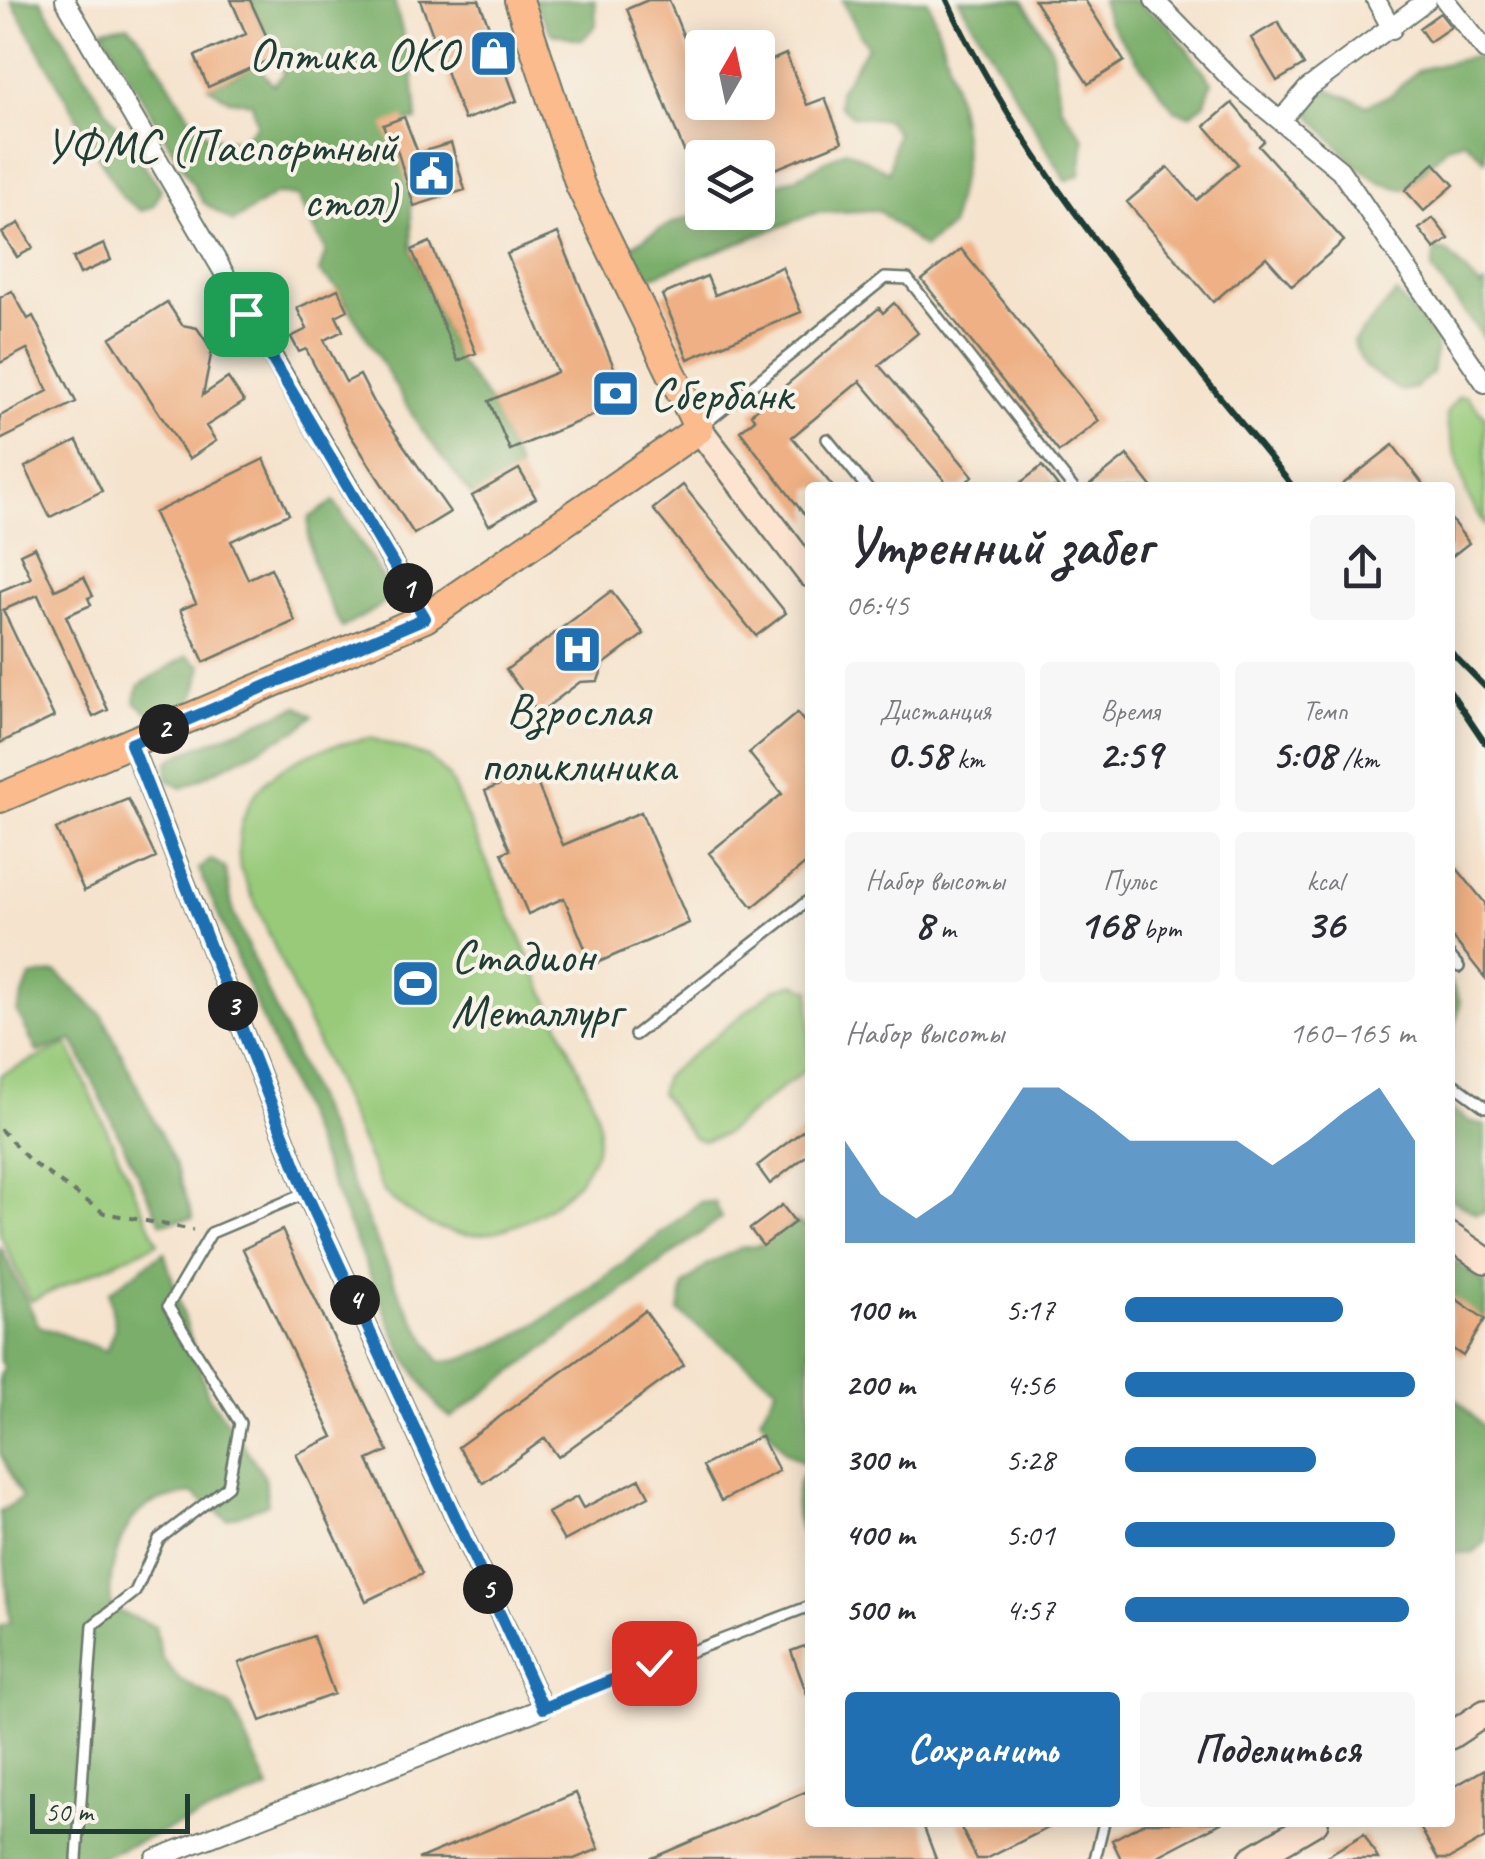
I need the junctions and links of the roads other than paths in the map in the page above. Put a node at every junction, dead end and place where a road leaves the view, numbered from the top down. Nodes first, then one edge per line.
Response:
1 (64, 0) edge
2 (519, 0) edge
3 (1154, 0) edge
4 (1376, 0) edge
5 (1427, 0) edge
6 (1444, 0) edge
7 (1392, 29) junction
8 (1485, 50) edge
9 (1282, 120) junction
10 (1485, 383) edge
11 (698, 429) junction
12 (826, 439) dead end
13 (862, 482) edge
14 (1069, 482) edge
15 (805, 568) edge
16 (425, 618) junction
17 (131, 744) junction
18 (0, 798) edge
19 (805, 903) edge
20 (1455, 962) edge
21 (1459, 967) dead end
22 (636, 1035) dead end
23 (1455, 1084) dead end
24 (1485, 1106) edge
25 (306, 1193) junction
26 (1455, 1239) edge
27 (1485, 1260) edge
28 (805, 1608) edge
29 (543, 1708) junction
30 (1485, 1713) edge
31 (1455, 1733) edge
32 (1103, 1827) edge
33 (1306, 1827) edge
34 (78, 1859) edge
35 (155, 1859) edge
36 (1095, 1859) edge
37 (1252, 1859) edge

1 - 16 street
2 - 11 main road
3 - 9 street
4 - 7 street
5 - 7 street
6 - 8 street
7 - 9 street
9 - 10 street
11 - 14 lane
11 - 15 main road
11 - 16 main road
12 - 13 lane
16 - 17 main road
17 - 18 main road
17 - 25 street
19 - 22 lane
20 - 21 lane
23 - 24 lane
25 - 29 street
25 - 34 lane
26 - 27 main road
28 - 29 lane
29 - 35 street
30 - 31 main road
32 - 36 lane
33 - 37 main road

